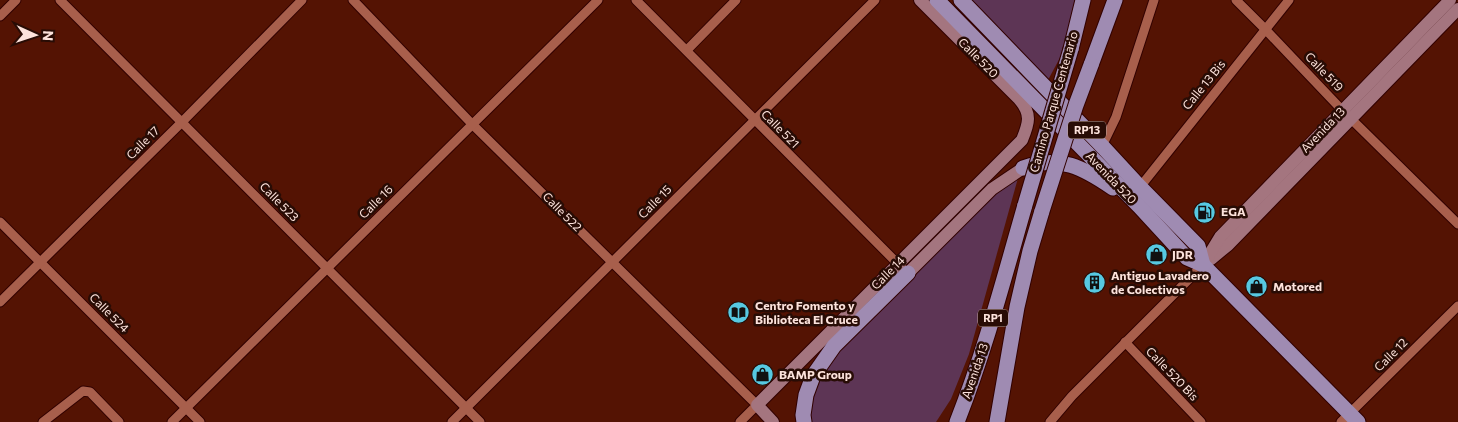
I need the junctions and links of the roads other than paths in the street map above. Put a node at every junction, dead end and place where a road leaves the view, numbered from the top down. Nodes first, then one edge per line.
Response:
1 (16, 0) edge
2 (60, 0) edge
3 (302, 0) edge
4 (353, 0) edge
5 (598, 0) edge
6 (636, 0) edge
7 (736, 0) edge
8 (875, 0) edge
9 (920, 0) edge
10 (937, 0) edge
11 (961, 0) edge
12 (1083, 0) edge
13 (1094, 0) edge
14 (1115, 0) edge
15 (1154, 0) edge
16 (1236, 0) edge
17 (1289, 0) edge
18 (1450, 0) edge
19 (1458, 8) edge
20 (0, 16) edge
21 (1266, 29) junction
22 (1072, 44) junction
23 (686, 50) junction
24 (1342, 110) junction
25 (1352, 118) junction
26 (754, 120) junction
27 (1028, 120) joint
28 (182, 122) junction
29 (472, 124) junction
30 (1102, 146) junction
31 (1023, 168) joint
32 (1140, 187) junction
33 (1025, 205) joint
34 (1138, 206) junction
35 (0, 222) edge
36 (1458, 224) edge
37 (40, 262) junction
38 (612, 262) junction
39 (1203, 265) junction
40 (903, 268) junction
41 (326, 269) junction
42 (0, 302) edge
43 (1458, 306) edge
44 (1013, 338) junction
45 (1125, 342) junction
46 (964, 404) junction
47 (756, 405) junction
48 (186, 408) junction
49 (466, 408) junction
50 (1350, 419) edge
51 (43, 422) edge
52 (119, 422) edge
53 (172, 422) edge
54 (200, 422) edge
55 (452, 422) edge
56 (480, 422) edge
57 (740, 422) edge
58 (773, 422) edge
59 (804, 422) edge
60 (950, 422) edge
61 (957, 422) edge
62 (997, 422) edge
63 (1007, 422) edge
64 (1051, 422) edge
65 (1200, 422) edge

1 - 20 street
2 - 28 street, Calle 523
3 - 28 street, Calle 17
4 - 29 street, Calle 522
5 - 29 street, Calle 16
6 - 23 street, Calle 521
7 - 23 street
8 - 26 street, Calle 15
9 - 27 street, Calle 520
10 - 34 main road, Avenida 520 / RP13
11 - 30 main road, Avenida 520 / RP13
12 - 22 main road, Camino Parque Centenario
13 - 22 main road, RP1
14 - 44 main road, Camino Parque Centenario / RP1, bridge
15 - 30 street
16 - 21 street, Calle 519
17 - 21 street, Calle 13 Bis
18 - 24 street, Avenida 13
19 - 25 street, Avenida 13
21 - 24 street, Calle 519
21 - 32 street, Calle 13 Bis
22 - 33 main road, Camino Parque Centenario / RP1, bridge
23 - 26 street, Calle 521
24 - 25 street, Calle 519
24 - 39 street, Avenida 13
25 - 36 street, Calle 519
25 - 39 street, Avenida 13
26 - 38 street, Calle 15
26 - 40 street, Calle 521
27 - 40 street, Calle 14
28 - 37 street, Calle 17
28 - 41 street, Calle 523
29 - 38 street, Calle 522
29 - 41 street, Calle 16
30 - 32 main road, Avenida 520 / RP13
31 - 34 main road
31 - 40 street, Calle 14
32 - 39 main road, Avenida 520 / RP13
33 - 46 main road, Avenida 13 / RP1
34 - 39 main road, Avenida 520 / RP13
35 - 37 street, Calle 524
37 - 42 street, Calle 17
37 - 48 street, Calle 524
38 - 47 street, Calle 522
38 - 49 street, Calle 15
39 - 45 street, Avenida 13
39 - 50 main road, Avenida 520 / RP13
40 - 47 street, Calle 14
40 - 59 main road
41 - 48 street, Calle 16
41 - 49 street, Calle 523
43 - 50 street, Calle 12
44 - 62 main road, RP1
44 - 63 main road
45 - 64 street, Avenida 13
45 - 65 street, Calle 520 Bis
46 - 60 main road
46 - 61 main road, Avenida 13 / RP1
47 - 57 street, Calle 14
47 - 58 street, Calle 522
48 - 53 street, Calle 16
48 - 54 street, Calle 524
49 - 55 street, Calle 15
49 - 56 street, Calle 523
51 - 52 street

